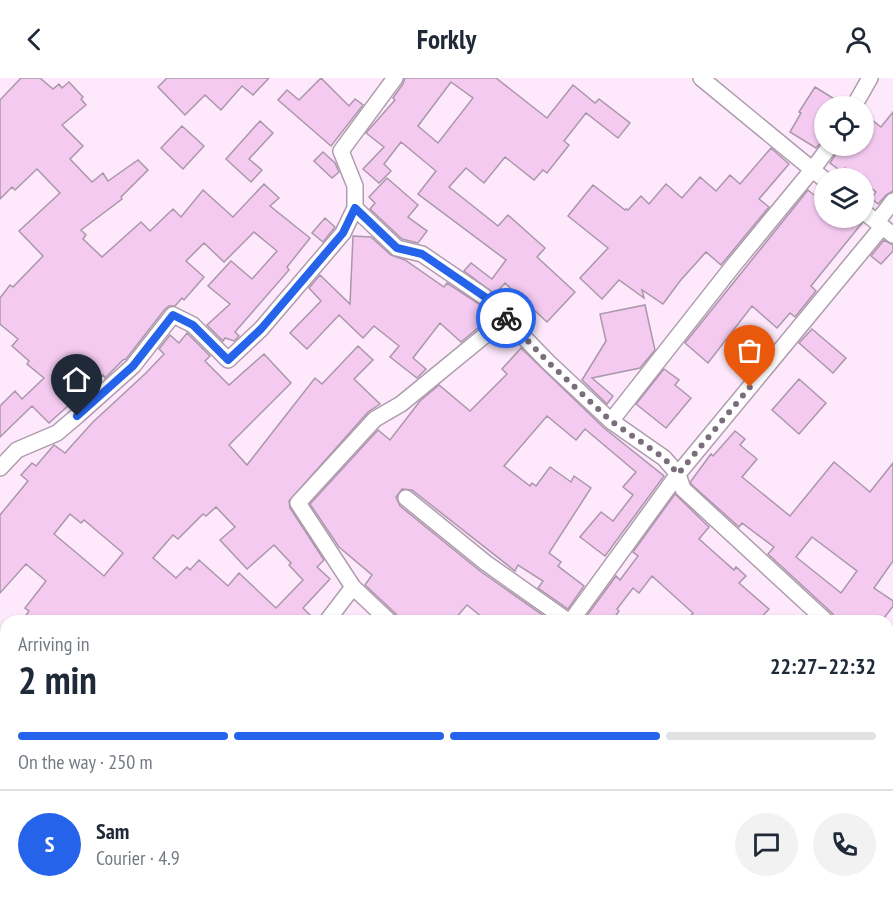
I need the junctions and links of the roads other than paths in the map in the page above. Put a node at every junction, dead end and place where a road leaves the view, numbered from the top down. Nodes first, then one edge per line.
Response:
1 (395, 78) edge
2 (701, 78) edge
3 (870, 78) edge
4 (860, 96) edge
5 (822, 156) edge
6 (812, 170) junction
7 (893, 201) edge
8 (355, 208) junction
9 (884, 228) edge
10 (506, 318) junction
11 (611, 421) junction
12 (0, 468) edge
13 (678, 474) junction
14 (406, 498) dead end
15 (353, 588) junction
16 (332, 615) edge
17 (383, 615) edge
18 (560, 615) edge
19 (573, 615) edge
20 (820, 615) edge

1 - 8 street
2 - 6 street
3 - 4 street
5 - 6 street
6 - 11 street
7 - 9 street
8 - 10 street
8 - 12 street
9 - 13 street
10 - 11 street
10 - 15 street
11 - 13 street
13 - 19 street
13 - 20 street
14 - 18 street
15 - 16 street
15 - 17 street

